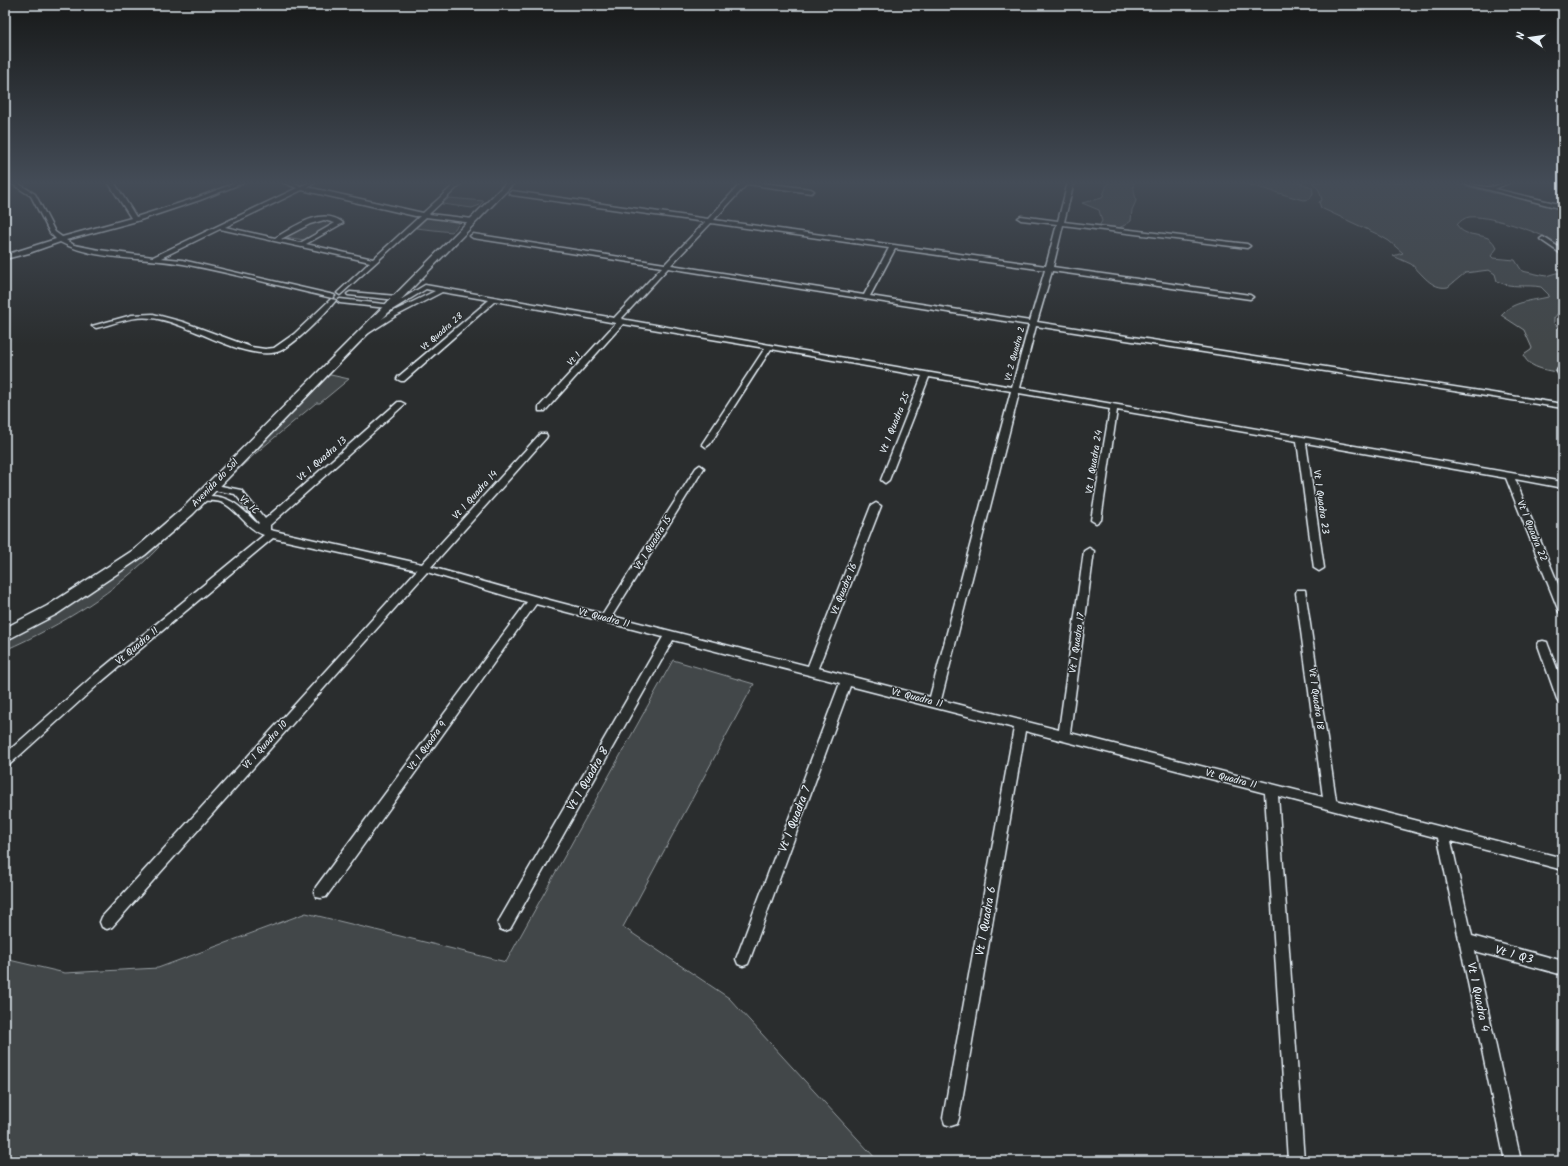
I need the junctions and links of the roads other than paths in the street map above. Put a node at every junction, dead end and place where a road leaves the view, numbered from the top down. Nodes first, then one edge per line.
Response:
1 (57, 236) edge
2 (74, 236) edge
3 (199, 236) edge
4 (264, 236) edge
5 (282, 236) edge
6 (316, 236) edge
7 (401, 236) edge
8 (447, 236) edge
9 (476, 236) edge
10 (696, 236) edge
11 (819, 236) edge
12 (1058, 236) edge
13 (1169, 236) edge
14 (277, 239) junction
15 (1543, 239) dead end
16 (61, 240) junction
17 (302, 244) junction
18 (1247, 246) dead end
19 (893, 247) junction
20 (1563, 253) edge
21 (5, 257) edge
22 (155, 258) junction
23 (374, 261) junction
24 (666, 267) junction
25 (1049, 269) junction
26 (428, 287) junction
27 (440, 290) junction
28 (340, 292) junction
29 (350, 294) junction
30 (1250, 297) dead end
31 (866, 298) junction
32 (335, 299) junction
33 (493, 300) junction
34 (392, 307) junction
35 (618, 321) junction
36 (371, 323) junction
37 (1033, 323) junction
38 (96, 326) dead end
39 (354, 341) junction
40 (769, 347) junction
41 (926, 375) junction
42 (401, 379) dead end
43 (1016, 390) junction
44 (401, 404) dead end
45 (1114, 406) junction
46 (1563, 406) edge
47 (542, 409) dead end
48 (543, 436) dead end
49 (1301, 439) junction
50 (706, 444) dead end
51 (700, 468) dead end
52 (1509, 475) junction
53 (885, 480) dead end
54 (1563, 485) edge
55 (211, 487) junction
56 (238, 492) junction
57 (200, 498) junction
58 (228, 502) junction
59 (876, 506) dead end
60 (1096, 520) dead end
61 (265, 529) junction
62 (1089, 551) dead end
63 (424, 568) junction
64 (1319, 568) dead end
65 (1301, 593) dead end
66 (534, 600) junction
67 (1563, 609) edge
68 (606, 618) junction
69 (670, 634) junction
70 (5, 635) edge
71 (1543, 645) dead end
72 (811, 671) junction
73 (847, 680) junction
74 (1563, 699) edge
75 (934, 702) junction
76 (1020, 724) junction
77 (1064, 736) junction
78 (5, 761) edge
79 (1271, 789) junction
80 (1330, 804) junction
81 (1443, 834) junction
82 (1563, 864) edge
83 (321, 892) dead end
84 (107, 922) dead end
85 (505, 924) dead end
86 (1466, 941) junction
87 (743, 958) dead end
88 (1563, 968) edge
89 (951, 1118) dead end
90 (1296, 1161) edge
91 (1513, 1161) edge

1 - 16 street
2 - 16 street
3 - 22 street
4 - 14 street
5 - 14 street
6 - 17 street
7 - 23 street
8 - 34 street, Avenida do Sol
9 - 24 street
10 - 24 street, Vt 1
11 - 19 street
12 - 25 street, Vt 2 Quadra 2
13 - 18 street
14 - 17 street
15 - 20 street
16 - 21 street
16 - 22 street
17 - 23 street
19 - 25 street
19 - 31 street
22 - 32 street
23 - 28 street
24 - 31 street
24 - 35 street, Vt 1
25 - 30 street
25 - 37 street, Vt 2 Quadra 2
26 - 27 street
26 - 34 street
26 - 36 street
27 - 33 street
27 - 34 street
28 - 29 street
28 - 32 street
29 - 32 street
29 - 34 street
31 - 37 street
32 - 34 street
32 - 38 street
33 - 35 street
33 - 42 street, Vt Quadra 28
34 - 36 street, Avenida do Sol
34 - 39 street
35 - 40 street
35 - 47 street, Vt 1
36 - 39 street, Avenida do Sol
37 - 43 street, Vt 2 Quadra 2
37 - 46 street
39 - 55 street, Avenida do Sol
40 - 41 street
40 - 50 street
41 - 43 street
41 - 53 street, Vt 1 Quadra 25
43 - 45 street
43 - 75 street, Vt 2 Quadra 2
44 - 61 street, Vt 1 Quadra 13
45 - 49 street
45 - 60 street, Vt 1 Quadra 24
48 - 63 street, Vt 1 Quadra 14
49 - 52 street
49 - 64 street, Vt 1 Quadra 23
51 - 68 street, Vt 1 Quadra 15
52 - 54 street
52 - 67 street, Vt 1 Quadra 22
55 - 56 street
55 - 57 street, Avenida do Sol
56 - 58 street
56 - 61 street
57 - 58 street, Vt 1C
57 - 70 street, Avenida do Sol
58 - 61 street, Vt 1C
59 - 72 street, Vt Quadra 16
61 - 63 street, Vt Quadra 11
61 - 78 street, Vt Quadra 11
62 - 77 street, Vt 1 Quadra 17
63 - 66 street, Vt Quadra 11
63 - 84 street, Vt 1 Quadra 10
65 - 80 street, Vt 1 Quadra 18
66 - 68 street, Vt Quadra 11
66 - 83 street, Vt 1 Quadra 9
68 - 69 street, Vt Quadra 11
69 - 72 street, Vt Quadra 11
69 - 85 street, Vt 1 Quadra 8
71 - 74 street
72 - 73 street, Vt Quadra 11
73 - 75 street, Vt Quadra 11
73 - 87 street, Vt 1 Quadra 7
75 - 76 street, Vt Quadra 11
76 - 77 street, Vt Quadra 11
76 - 89 street, Vt 1 Quadra 6
77 - 79 street, Vt Quadra 11
79 - 80 street, Vt Quadra 11
79 - 90 street
80 - 81 street, Vt Quadra 11
81 - 82 street, Vt Quadra 11
81 - 86 street, Vt 1 Quadra 4
86 - 88 street, Vt 1 Q3
86 - 91 street, Vt 1 Quadra 4

